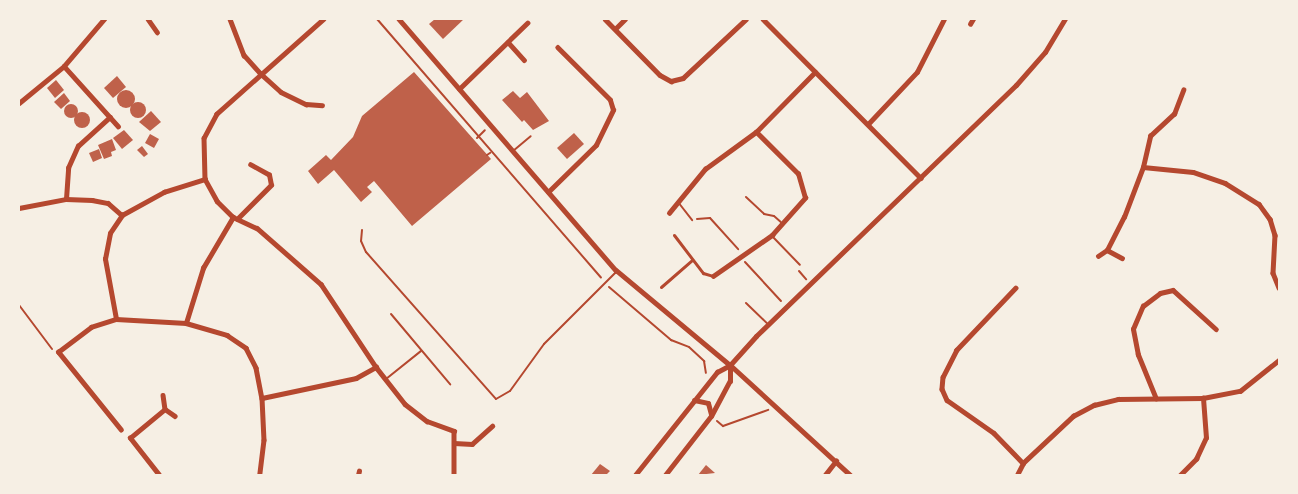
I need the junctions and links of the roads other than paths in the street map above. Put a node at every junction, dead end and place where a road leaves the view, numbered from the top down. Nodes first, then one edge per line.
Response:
1 (104, 19) edge
2 (148, 19) edge
3 (230, 19) edge
4 (324, 19) edge
5 (605, 19) edge
6 (625, 19) edge
7 (746, 19) edge
8 (763, 19) edge
9 (944, 19) edge
10 (973, 19) edge
11 (1065, 19) edge
12 (403, 20) edge
13 (527, 23) dead end
14 (970, 24) dead end
15 (614, 29) junction
16 (158, 32) dead end
17 (508, 42) junction
18 (558, 48) dead end
19 (524, 60) dead end
20 (64, 66) junction
21 (815, 72) junction
22 (260, 73) junction
23 (459, 89) junction
24 (1183, 90) dead end
25 (19, 103) edge
26 (322, 105) dead end
27 (110, 117) junction
28 (868, 124) junction
29 (118, 126) dead end
30 (756, 132) junction
31 (531, 136) dead end
32 (513, 151) junction
33 (251, 165) dead end
34 (1143, 167) junction
35 (921, 178) junction
36 (205, 179) junction
37 (548, 192) junction
38 (746, 197) dead end
39 (66, 199) junction
40 (678, 202) junction
41 (19, 208) edge
42 (669, 212) dead end
43 (122, 215) junction
44 (235, 218) junction
45 (692, 220) road end
46 (783, 224) junction
47 (362, 230) dead end
48 (674, 235) dead end
49 (772, 235) junction
50 (1277, 235) edge
51 (1107, 250) junction
52 (1098, 256) dead end
53 (1122, 258) dead end
54 (692, 260) junction
55 (800, 265) road end
56 (617, 271) junction
57 (713, 276) joint
58 (661, 287) dead end
59 (1016, 288) dead end
60 (1279, 288) edge
61 (746, 303) dead end
62 (391, 314) dead end
63 (116, 319) junction
64 (186, 322) junction
65 (769, 324) junction
66 (1216, 329) dead end
67 (422, 351) junction
68 (1279, 360) edge
69 (730, 365) junction
70 (376, 367) junction
71 (386, 379) junction
72 (450, 384) dead end
73 (163, 395) dead end
74 (262, 398) junction
75 (1203, 398) junction
76 (1156, 399) junction
77 (694, 400) junction
78 (165, 409) junction
79 (175, 416) dead end
80 (711, 416) junction
81 (492, 426) dead end
82 (121, 430) dead end
83 (454, 444) junction
84 (836, 461) junction
85 (1023, 463) junction
86 (159, 475) edge
87 (260, 475) edge
88 (454, 475) edge
89 (635, 475) edge
90 (665, 475) edge
91 (826, 475) edge
92 (850, 475) edge
93 (1017, 475) edge
94 (1180, 475) edge

1 - 20 street
2 - 16 street
3 - 22 street
4 - 22 street
5 - 15 street
6 - 15 street
7 - 15 street
8 - 21 street
9 - 28 street
10 - 14 street
11 - 35 street
12 - 23 street
13 - 17 street
17 - 19 street
17 - 23 street
18 - 37 street
20 - 25 street
20 - 27 street
21 - 28 street
21 - 30 street
22 - 26 street
22 - 36 street
23 - 32 street
24 - 34 street
27 - 29 street
27 - 39 street
28 - 35 street
30 - 40 street
30 - 46 street
31 - 32 lane
32 - 37 street
33 - 44 street
34 - 50 street
34 - 51 street
35 - 65 street
36 - 43 street
36 - 44 street
37 - 56 street
38 - 46 lane
39 - 41 street
39 - 43 street
40 - 42 street
40 - 45 lane
43 - 63 street
44 - 64 street
44 - 70 street
46 - 49 street
47 - 56 lane
48 - 54 street
49 - 55 lane
49 - 57 street
50 - 60 street
51 - 52 street
51 - 53 street
54 - 57 street
54 - 58 street
56 - 69 street
59 - 85 street
61 - 65 lane
62 - 67 lane
63 - 64 street
63 - 82 street
64 - 74 street
65 - 69 street
66 - 76 street
67 - 71 lane
67 - 72 lane
68 - 75 street
69 - 77 street
69 - 80 street
69 - 84 street
70 - 71 street
70 - 74 street
71 - 83 street
73 - 78 street
74 - 87 street
75 - 76 street
75 - 94 street
76 - 85 street
77 - 80 street
77 - 89 street
78 - 79 street
78 - 86 street
80 - 90 street
81 - 83 street
83 - 88 street
84 - 91 street
84 - 92 street
85 - 93 street

